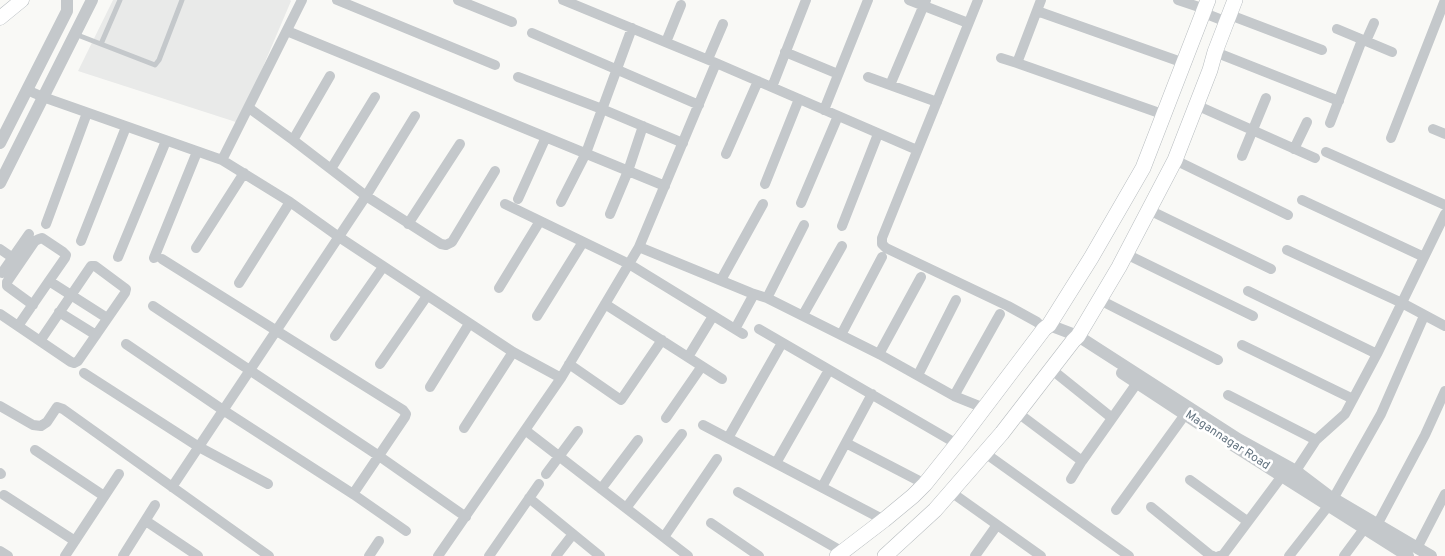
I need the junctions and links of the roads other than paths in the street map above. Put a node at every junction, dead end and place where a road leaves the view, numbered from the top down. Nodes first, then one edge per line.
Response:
1 (22, 0) edge
2 (67, 0) edge
3 (92, 0) edge
4 (120, 0) edge
5 (182, 0) edge
6 (302, 0) edge
7 (337, 0) edge
8 (458, 0) edge
9 (563, 0) edge
10 (806, 0) edge
11 (868, 0) edge
12 (909, 0) edge
13 (978, 0) edge
14 (1041, 0) edge
15 (1178, 0) edge
16 (1235, 0) edge
17 (1445, 0) edge
18 (924, 3) edge
19 (681, 5) dead end
20 (1206, 7) edge
21 (1037, 11) junction
22 (0, 18) edge
23 (1229, 19) junction
24 (512, 22) dead end
25 (968, 23) junction
26 (1374, 23) dead end
27 (723, 24) dead end
28 (632, 28) junction
29 (1337, 29) dead end
30 (287, 31) junction
31 (532, 33) dead end
32 (75, 34) junction
33 (1364, 40) junction
34 (666, 42) junction
35 (101, 44) junction
36 (1322, 50) dead end
37 (785, 52) junction
38 (1215, 52) junction
39 (1392, 52) dead end
40 (1001, 58) dead end
41 (712, 61) junction
42 (1017, 63) junction
43 (1184, 64) junction
44 (495, 66) dead end
45 (616, 69) junction
46 (838, 74) junction
47 (330, 76) dead end
48 (518, 77) dead end
49 (868, 77) dead end
50 (758, 81) junction
51 (890, 85) junction
52 (772, 87) junction
53 (27, 90) junction
54 (42, 97) junction
55 (375, 97) dead end
56 (1266, 98) dead end
57 (799, 99) junction
58 (1339, 100) junction
59 (937, 102) junction
60 (698, 105) junction
61 (1196, 105) junction
62 (249, 108) junction
63 (602, 109) junction
64 (824, 110) junction
65 (87, 113) junction
66 (1165, 115) junction
67 (415, 116) dead end
68 (838, 116) junction
69 (1307, 122) dead end
70 (1330, 123) dead end
71 (643, 126) junction
72 (126, 127) junction
73 (1433, 129) dead end
74 (1253, 130) junction
75 (878, 134) junction
76 (1445, 134) edge
77 (546, 137) junction
78 (1391, 138) dead end
79 (166, 140) junction
80 (293, 140) junction
81 (0, 143) edge
82 (460, 144) dead end
83 (683, 144) junction
84 (1294, 149) junction
85 (917, 150) junction
86 (197, 152) junction
87 (1326, 152) dead end
88 (586, 153) junction
89 (726, 154) dead end
90 (1242, 156) dead end
91 (1315, 158) dead end
92 (222, 160) junction
93 (1174, 160) junction
94 (331, 169) junction
95 (495, 171) dead end
96 (628, 171) junction
97 (244, 173) junction
98 (0, 183) edge
99 (765, 184) dead end
100 (665, 186) junction
101 (366, 196) junction
102 (518, 199) dead end
103 (1302, 200) dead end
104 (290, 202) junction
105 (561, 202) dead end
106 (801, 203) dead end
107 (505, 204) dead end
108 (763, 204) dead end
109 (1445, 204) edge
110 (1149, 210) junction
111 (610, 214) dead end
112 (1445, 214) edge
113 (1288, 215) dead end
114 (540, 221) junction
115 (46, 224) dead end
116 (408, 224) junction
117 (804, 225) dead end
118 (842, 226) dead end
119 (29, 234) dead end
120 (339, 237) junction
121 (81, 241) dead end
122 (583, 242) junction
123 (842, 246) dead end
124 (639, 247) junction
125 (196, 248) dead end
126 (0, 249) edge
127 (1287, 250) dead end
128 (1126, 254) junction
129 (1424, 256) junction
130 (118, 257) dead end
131 (882, 257) dead end
132 (13, 258) junction
133 (629, 264) junction
134 (383, 267) junction
135 (1271, 269) dead end
136 (2, 274) dead end
137 (921, 277) dead end
138 (721, 280) junction
139 (49, 281) junction
140 (239, 283) dead end
141 (499, 288) dead end
142 (1248, 291) dead end
143 (754, 294) junction
144 (71, 295) junction
145 (427, 296) junction
146 (767, 298) junction
147 (956, 300) dead end
148 (1100, 300) junction
149 (1402, 303) junction
150 (605, 304) junction
151 (32, 305) junction
152 (153, 306) dead end
153 (60, 312) junction
154 (0, 314) edge
155 (1000, 314) dead end
156 (802, 315) junction
157 (537, 316) dead end
158 (713, 316) junction
159 (1253, 316) dead end
160 (1424, 316) junction
161 (107, 318) junction
162 (469, 324) junction
163 (18, 326) junction
164 (1044, 326) junction
165 (1445, 326) edge
166 (276, 330) junction
167 (759, 330) dead end
168 (96, 335) junction
169 (841, 335) junction
170 (334, 336) dead end
171 (1075, 338) junction
172 (662, 340) junction
173 (40, 341) junction
174 (782, 343) junction
175 (126, 344) dead end
176 (1242, 344) dead end
177 (513, 352) junction
178 (879, 354) junction
179 (1377, 354) junction
180 (688, 357) junction
181 (1218, 360) dead end
182 (380, 364) dead end
183 (569, 364) junction
184 (702, 366) junction
185 (250, 370) junction
186 (829, 370) junction
187 (1051, 370) junction
188 (84, 373) dead end
189 (918, 375) junction
190 (561, 378) junction
191 (722, 379) dead end
192 (1137, 383) junction
193 (430, 387) dead end
194 (1445, 391) edge
195 (872, 394) junction
196 (1228, 395) dead end
197 (954, 396) junction
198 (1353, 399) junction
199 (0, 406) edge
200 (984, 408) junction
201 (223, 410) junction
202 (1188, 411) junction
203 (1018, 413) junction
204 (666, 418) dead end
205 (1112, 418) junction
206 (703, 425) dead end
207 (464, 428) dead end
208 (525, 430) junction
209 (578, 431) dead end
210 (682, 434) dead end
211 (728, 438) junction
212 (638, 440) dead end
213 (1316, 440) junction
214 (846, 443) junction
215 (957, 444) junction
216 (199, 447) junction
217 (35, 450) dead end
218 (985, 453) junction
219 (379, 456) junction
220 (559, 456) junction
221 (717, 460) dead end
222 (1082, 461) junction
223 (776, 463) junction
224 (119, 474) dead end
225 (546, 474) dead end
226 (1289, 476) junction
227 (1071, 479) dead end
228 (1190, 480) dead end
229 (268, 484) dead end
230 (539, 484) dead end
231 (925, 484) junction
232 (172, 487) junction
233 (822, 487) junction
234 (602, 489) junction
235 (738, 492) dead end
236 (951, 492) junction
237 (354, 494) junction
238 (1445, 494) edge
239 (4, 495) dead end
240 (104, 496) junction
241 (529, 498) junction
242 (1331, 502) junction
243 (155, 505) dead end
244 (1151, 507) dead end
245 (626, 508) junction
246 (1116, 510) dead end
247 (466, 517) junction
248 (884, 520) junction
249 (146, 521) junction
250 (1247, 521) junction
251 (711, 523) dead end
252 (997, 525) junction
253 (1378, 525) junction
254 (1364, 529) junction
255 (406, 531) dead end
256 (573, 534) junction
257 (664, 537) junction
258 (75, 541) junction
259 (379, 541) dead end
260 (0, 551) edge
261 (1406, 553) edge
262 (840, 554) edge
263 (1036, 554) edge
264 (8, 556) edge
265 (65, 556) edge
266 (123, 556) edge
267 (198, 556) edge
268 (270, 556) edge
269 (369, 556) edge
270 (438, 556) edge
271 (489, 556) edge
272 (556, 556) edge
273 (600, 556) edge
274 (688, 556) edge
275 (760, 556) edge
276 (885, 556) edge
277 (975, 556) edge
278 (1129, 556) edge
279 (1213, 556) edge
280 (1219, 556) edge
281 (1289, 556) edge
282 (1344, 556) edge
283 (1431, 556) edge

1 - 22 main road
2 - 53 street
3 - 32 street
4 - 35 lane
5 - 35 lane
6 - 30 street
7 - 44 street
8 - 24 street
9 - 28 street
10 - 37 street
11 - 46 street
12 - 18 street
13 - 25 street
14 - 21 street
15 - 20 street
16 - 23 main road
17 - 78 street
18 - 25 street
18 - 51 street
19 - 34 street
20 - 23 street
20 - 43 main road
21 - 42 street
21 - 43 street
23 - 36 street
23 - 38 main road
25 - 59 street
26 - 33 street
27 - 41 street
28 - 34 street
28 - 45 street
29 - 33 street
30 - 62 street
30 - 77 street
31 - 45 street
32 - 35 lane
32 - 54 street
33 - 39 street
33 - 58 street
34 - 41 street
37 - 46 street
37 - 52 street
38 - 58 street
38 - 61 main road
40 - 42 street
41 - 50 street
41 - 60 street
42 - 66 street
43 - 66 main road
45 - 60 street
45 - 63 street
46 - 64 street
47 - 80 street
48 - 63 street
49 - 51 street
50 - 52 street
50 - 89 street
51 - 59 street
52 - 57 street
53 - 54 street
53 - 81 street
54 - 65 street
54 - 98 street
55 - 94 street
56 - 74 street
57 - 64 street
57 - 99 street
58 - 70 street
59 - 85 street
60 - 83 street
61 - 74 street
61 - 93 main road
62 - 80 street
62 - 92 street
63 - 71 street
63 - 88 street
64 - 68 street
65 - 72 street
65 - 115 street
66 - 164 main road
67 - 101 street
68 - 75 street
68 - 106 street
69 - 84 street
71 - 83 street
71 - 96 street
72 - 79 street
72 - 121 street
73 - 76 street
74 - 84 street
74 - 90 street
75 - 85 street
75 - 118 street
77 - 88 street
77 - 102 street
79 - 86 street
79 - 130 street
80 - 94 street
82 - 116 street
83 - 100 street
84 - 91 street
85 - 164 street
86 - 92 street
86 - 166 street
87 - 109 street
88 - 96 street
88 - 105 street
92 - 97 street
93 - 110 main road
93 - 113 street
94 - 101 street
95 - 116 street
96 - 100 street
96 - 111 street
97 - 104 street
97 - 125 street
100 - 124 street
101 - 116 street
101 - 120 street
103 - 129 street
104 - 120 street
104 - 140 street
107 - 114 street
108 - 138 street
110 - 128 main road
110 - 135 street
112 - 129 street
114 - 122 street
114 - 141 street
117 - 146 street
119 - 132 street
120 - 134 street
120 - 166 street
122 - 133 street
122 - 157 street
123 - 156 street
124 - 133 street
124 - 138 street
126 - 132 street
127 - 149 street
128 - 148 main road
128 - 159 street
129 - 149 street
131 - 169 street
132 - 136 street
133 - 150 street
133 - 158 street
134 - 145 street
134 - 170 street
137 - 178 street
138 - 143 street
139 - 144 street
139 - 151 street
139 - 151 street
142 - 179 street
143 - 146 street
143 - 158 street
144 - 153 street
144 - 161 street
144 - 161 street
145 - 162 street
145 - 182 street
146 - 156 street
147 - 189 street
148 - 171 main road
148 - 181 street
149 - 160 street
149 - 179 street
150 - 172 street
150 - 183 street
151 - 163 street
152 - 185 street
153 - 168 street
153 - 173 street
154 - 163 street
155 - 197 street
156 - 169 street
158 - 180 street
160 - 165 street
160 - 242 street
161 - 168 street
162 - 177 street
162 - 193 street
163 - 173 street
164 - 171 street
164 - 200 main road
166 - 185 street
166 - 219 street
167 - 174 street
168 - 173 street
169 - 178 street
171 - 187 main road
171 - 192 street, Magannagar Road
171 - 202 street, Magannagar Road
172 - 180 street
172 - 183 street
174 - 186 street
174 - 211 street
175 - 201 street
176 - 198 street
177 - 190 street
177 - 207 street
178 - 189 street
179 - 198 street
180 - 184 street
183 - 190 street
184 - 191 street
184 - 204 street
185 - 201 street
185 - 219 street
186 - 195 street
186 - 223 street
187 - 203 main road
187 - 205 street
188 - 216 street
189 - 197 street
190 - 208 street
192 - 202 street, Magannagar Road
192 - 205 street
194 - 253 street
195 - 214 street
195 - 215 street
196 - 213 street
197 - 200 street
198 - 213 street
199 - 232 street
200 - 215 main road
201 - 216 street
201 - 237 street
202 - 226 street, Magannagar Road
202 - 246 street
203 - 218 main road
203 - 222 street
205 - 222 street
206 - 211 street
208 - 220 street
208 - 247 street
209 - 220 street
210 - 245 street
211 - 223 street
212 - 234 street
213 - 226 street
214 - 231 street
214 - 233 street
215 - 231 main road
216 - 229 street
216 - 232 street
217 - 240 street
218 - 236 main road
218 - 278 street
219 - 237 street
219 - 247 street
220 - 225 street
220 - 234 street
221 - 257 street
222 - 227 street
223 - 233 street
224 - 240 street
226 - 242 street, Magannagar Road
226 - 250 street
228 - 250 street
230 - 241 street
231 - 248 main road
232 - 268 street
233 - 248 street
234 - 245 street
235 - 262 street
236 - 252 street
236 - 276 main road
237 - 255 street
238 - 261 street
239 - 258 street
240 - 258 street
241 - 256 street
241 - 271 street
242 - 253 street, Magannagar Road
242 - 254 street, Magannagar Road
242 - 281 street
243 - 249 street
244 - 279 street
245 - 257 street
247 - 270 street
248 - 262 main road
249 - 266 street
249 - 267 street
250 - 280 street
251 - 275 street
252 - 263 street
252 - 277 street
253 - 261 street, Magannagar Road
254 - 261 street, Magannagar Road
254 - 282 street
256 - 272 street
256 - 273 street
257 - 274 street
258 - 265 street
259 - 269 street
260 - 264 street
261 - 283 street, Magannagar Road

